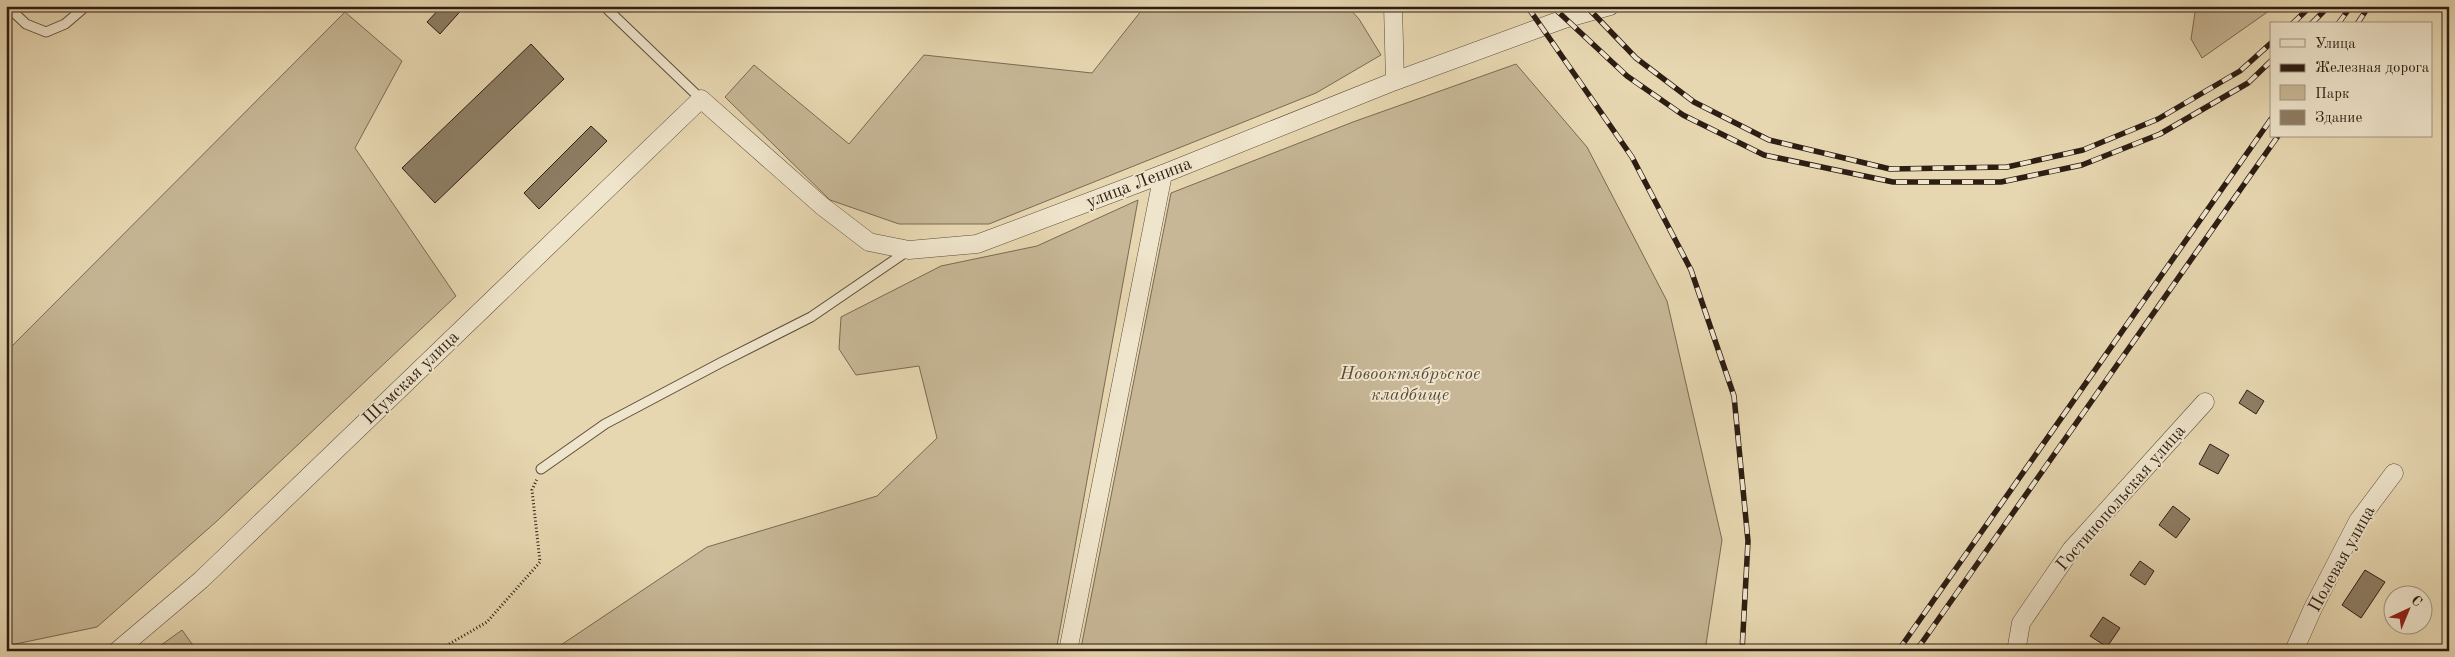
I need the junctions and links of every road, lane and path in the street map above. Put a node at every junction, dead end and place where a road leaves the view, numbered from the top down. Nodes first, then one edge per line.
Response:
1 (7, 6) edge
2 (86, 6) edge
3 (604, 6) edge
4 (1393, 6) edge
5 (1610, 6) edge
6 (1395, 81) junction
7 (701, 99) junction
8 (1163, 174) junction
9 (909, 250) junction
10 (2205, 402) dead end
11 (540, 469) joint
12 (2394, 473) dead end
13 (2296, 650) edge
14 (117, 651) edge
15 (437, 651) edge
16 (1068, 651) edge
17 (2019, 651) edge

1 - 2 lane
3 - 7 lane
4 - 6 street
5 - 6 street, улица Ленина
6 - 8 street, улица Ленина
7 - 9 street, улица Ленина
7 - 14 street, Шумская улица
8 - 9 street, улица Ленина
8 - 16 street
9 - 11 lane
10 - 17 street, Гостинопольская улица
11 - 15 path
12 - 13 street, Полевая улица

